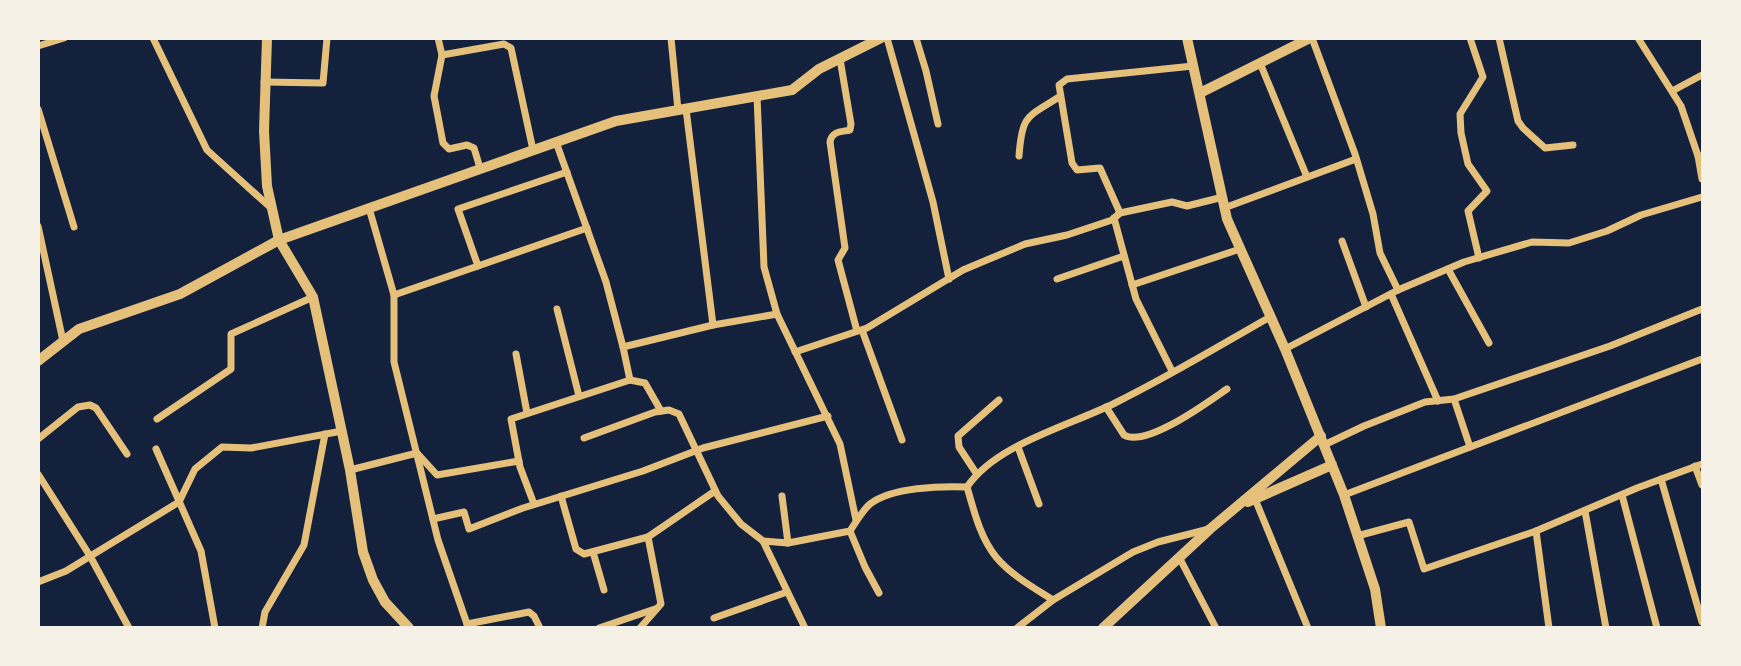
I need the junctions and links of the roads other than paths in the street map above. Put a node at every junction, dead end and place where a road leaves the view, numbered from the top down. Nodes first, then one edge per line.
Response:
1 (64, 38) edge
2 (153, 38) edge
3 (267, 38) edge
4 (327, 38) edge
5 (438, 38) edge
6 (671, 38) edge
7 (916, 38) edge
8 (1187, 38) edge
9 (1470, 38) edge
10 (1499, 38) edge
11 (1638, 38) edge
12 (878, 39) edge
13 (1305, 40) edge
14 (38, 46) edge
15 (442, 55) junction
16 (840, 59) junction
17 (1260, 63) junction
18 (1194, 66) junction
19 (1703, 75) edge
20 (264, 82) junction
21 (1674, 90) junction
22 (1200, 93) junction
23 (757, 96) junction
24 (1059, 97) junction
25 (38, 109) edge
26 (682, 109) junction
27 (938, 124) dead end
28 (556, 142) junction
29 (1573, 145) dead end
30 (533, 150) junction
31 (1019, 156) dead end
32 (1700, 156) edge
33 (1356, 159) junction
34 (481, 169) junction
35 (567, 172) junction
36 (1307, 177) junction
37 (1703, 179) edge
38 (1703, 197) edge
39 (1224, 203) junction
40 (272, 208) junction
41 (369, 208) junction
42 (1117, 215) junction
43 (38, 226) edge
44 (74, 227) dead end
45 (587, 228) junction
46 (279, 240) junction
47 (1342, 241) dead end
48 (1240, 249) junction
49 (1124, 257) junction
50 (1479, 258) junction
51 (478, 266) junction
52 (1448, 269) junction
53 (949, 279) junction
54 (1057, 279) dead end
55 (1132, 285) junction
56 (1395, 292) junction
57 (394, 295) junction
58 (313, 297) junction
59 (1366, 307) junction
60 (557, 309) dead end
61 (1703, 309) edge
62 (777, 314) junction
63 (1270, 317) junction
64 (713, 325) junction
65 (859, 331) junction
66 (63, 341) junction
67 (1489, 343) dead end
68 (623, 347) junction
69 (1285, 349) junction
70 (795, 352) junction
71 (516, 354) dead end
72 (1703, 359) edge
73 (38, 361) edge
74 (1172, 371) junction
75 (630, 380) junction
76 (1227, 389) dead end
77 (579, 396) junction
78 (1454, 399) junction
79 (999, 400) dead end
80 (1438, 401) junction
81 (1106, 407) junction
82 (661, 411) junction
83 (527, 413) junction
84 (828, 416) junction
85 (157, 419) dead end
86 (342, 431) junction
87 (325, 434) junction
88 (584, 438) dead end
89 (38, 439) edge
90 (902, 440) dead end
91 (1322, 440) junction
92 (1018, 447) junction
93 (1470, 447) junction
94 (156, 449) dead end
95 (697, 451) junction
96 (417, 453) junction
97 (127, 454) dead end
98 (519, 461) junction
99 (1332, 465) junction
100 (1699, 465) edge
101 (350, 470) junction
102 (976, 473) junction
103 (38, 474) edge
104 (1661, 480) junction
105 (1703, 485) edge
106 (967, 487) junction
107 (715, 491) junction
108 (1343, 495) junction
109 (1622, 495) junction
110 (561, 496) junction
111 (782, 496) dead end
112 (1255, 499) junction
113 (180, 502) junction
114 (534, 504) junction
115 (1039, 504) dead end
116 (1238, 507) junction
117 (1585, 511) junction
118 (433, 519) junction
119 (856, 520) junction
120 (1210, 529) junction
121 (850, 531) junction
122 (1536, 531) junction
123 (1357, 536) junction
124 (648, 537) junction
125 (762, 541) junction
126 (788, 542) junction
127 (593, 552) junction
128 (90, 556) junction
129 (1179, 557) junction
130 (38, 582) edge
131 (604, 590) dead end
132 (787, 592) junction
133 (879, 593) dead end
134 (1053, 600) junction
135 (659, 607) junction
136 (714, 618) dead end
137 (1703, 622) edge
138 (468, 626) edge
139 (645, 626) edge
140 (129, 628) edge
141 (215, 628) edge
142 (262, 628) edge
143 (409, 628) edge
144 (540, 628) edge
145 (599, 628) edge
146 (805, 628) edge
147 (1017, 628) edge
148 (1102, 628) edge
149 (1216, 628) edge
150 (1308, 628) edge
151 (1381, 628) edge
152 (1549, 628) edge
153 (1606, 628) edge
154 (1657, 628) edge

1 - 14 street
2 - 40 street
3 - 20 street
4 - 20 street
5 - 15 street
6 - 26 street
7 - 27 street
8 - 18 main road
9 - 50 street
10 - 29 street
11 - 21 street
12 - 16 street
12 - 53 street
13 - 17 street
13 - 33 street
15 - 30 street
15 - 34 street
16 - 23 street
16 - 65 street
17 - 22 street
17 - 36 street
18 - 22 main road
18 - 24 street
19 - 21 street
20 - 40 street
21 - 32 street
22 - 39 main road
23 - 26 street
23 - 62 street
24 - 31 street
24 - 42 street
25 - 44 street
26 - 28 street
26 - 64 street
28 - 30 street
28 - 35 street
30 - 34 street
32 - 37 street
33 - 36 street
33 - 56 street
34 - 41 street
35 - 45 street
35 - 51 street
36 - 39 street
38 - 50 street
39 - 42 street
39 - 48 main road
40 - 46 street
41 - 46 street
41 - 57 street
42 - 49 street
42 - 53 street
43 - 66 street
45 - 51 street
45 - 68 street
46 - 58 street
46 - 66 street
47 - 59 street
48 - 55 street
48 - 63 main road
49 - 54 street
49 - 55 street
50 - 52 street
51 - 57 street
52 - 56 street
52 - 67 street
53 - 65 street
55 - 74 street
56 - 59 street
56 - 80 street
57 - 96 street
58 - 85 street
58 - 86 street
59 - 69 street
60 - 77 street
61 - 78 street
62 - 64 street
62 - 70 street
63 - 69 main road
63 - 74 street
64 - 68 street
65 - 70 street
65 - 90 street
66 - 73 street
68 - 75 street
69 - 91 main road
70 - 84 street
71 - 83 street
72 - 93 street
74 - 81 street
75 - 77 street
75 - 82 street
76 - 81 street
77 - 83 street
78 - 80 street
78 - 93 street
79 - 102 street
80 - 91 street
81 - 92 street
82 - 88 street
82 - 95 street
83 - 98 street
84 - 95 street
84 - 119 street
86 - 87 street
86 - 101 street
87 - 113 street
87 - 142 street
89 - 97 street
91 - 99 main road
91 - 116 street
92 - 102 street
92 - 115 street
93 - 108 street
94 - 113 street
95 - 107 street
95 - 110 street
96 - 98 street
96 - 101 street
96 - 118 street
98 - 114 street
99 - 108 main road
99 - 112 street
100 - 104 street
100 - 105 street
101 - 143 street
102 - 106 street
103 - 128 street
104 - 109 street
104 - 137 street
106 - 119 street
106 - 134 street
107 - 124 street
107 - 125 street
108 - 123 main road
109 - 117 street
109 - 154 street
110 - 114 street
110 - 127 street
111 - 126 street
112 - 116 street
112 - 150 street
113 - 128 street
113 - 141 street
114 - 118 street
116 - 120 street
117 - 122 street
117 - 153 street
118 - 138 street
119 - 121 street
120 - 129 street
120 - 134 street
121 - 126 street
121 - 133 street
122 - 123 street
122 - 152 street
123 - 151 main road
124 - 127 street
124 - 135 street
125 - 126 street
125 - 132 street
127 - 131 street
128 - 130 street
128 - 140 street
129 - 148 street
129 - 149 street
132 - 136 street
132 - 146 street
134 - 147 street
135 - 139 street
135 - 145 street
138 - 144 street

